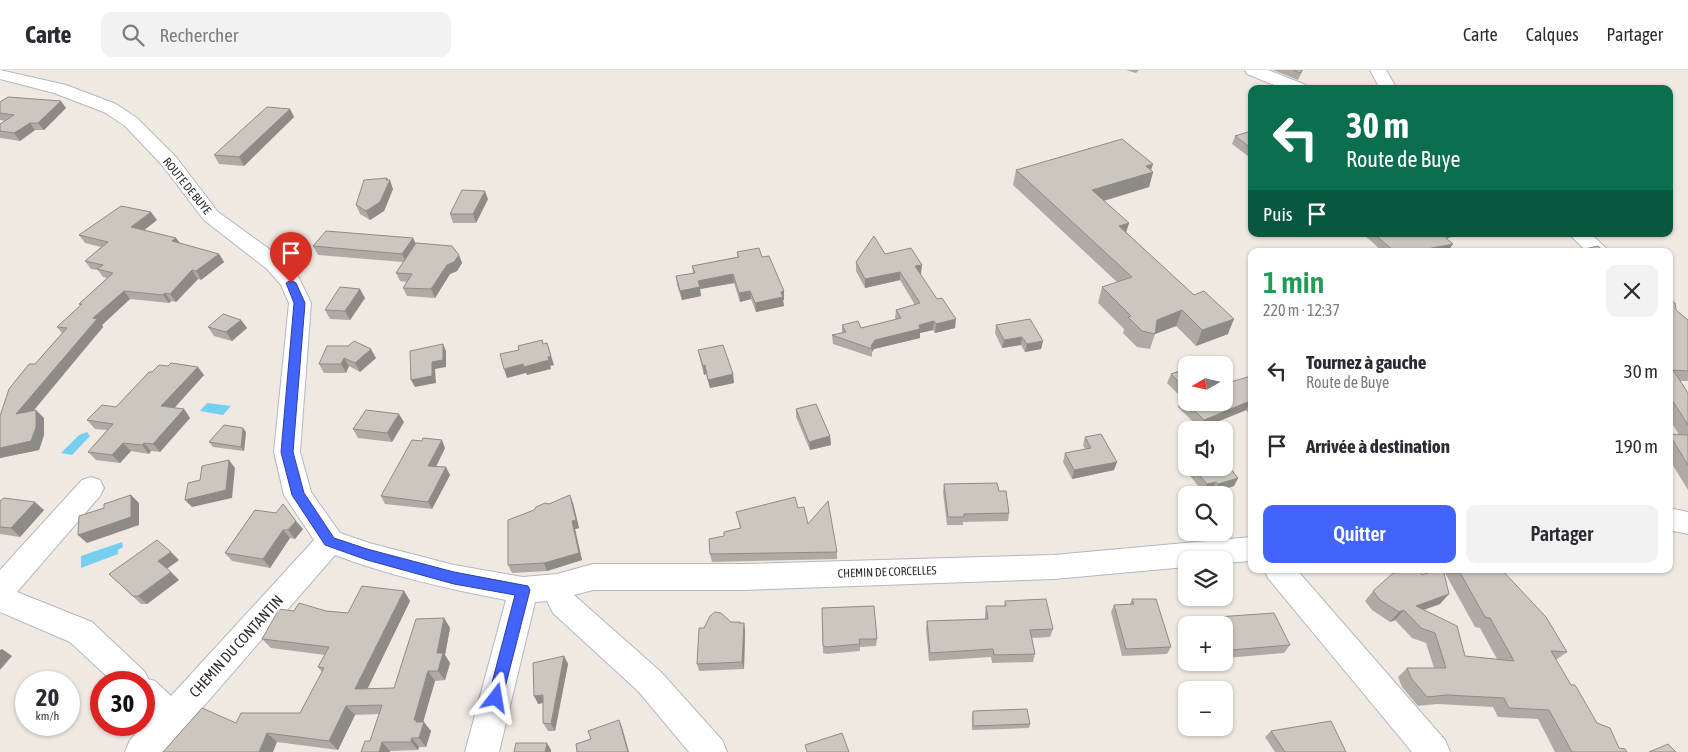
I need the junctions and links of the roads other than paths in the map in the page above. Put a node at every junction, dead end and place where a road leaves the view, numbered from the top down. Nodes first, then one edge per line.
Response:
1 (1253, 70) edge
2 (1378, 70) edge
3 (13, 74) edge
4 (1290, 85) edge
5 (1387, 85) edge
6 (1582, 237) edge
7 (1595, 248) edge
8 (91, 488) dead end
9 (1673, 520) edge
10 (1688, 523) edge
11 (330, 541) junction
12 (1248, 549) edge
13 (1281, 573) edge
14 (557, 587) junction
15 (0, 590) edge
16 (523, 590) junction
17 (0, 598) edge
18 (122, 671) edge
19 (155, 703) edge
20 (171, 718) junction
21 (142, 752) edge
22 (482, 752) edge
23 (710, 752) edge
24 (1432, 752) edge

1 - 4 street
2 - 5 street
3 - 11 street, ROUTE DE BUYE
6 - 7 street
8 - 15 street
9 - 10 street
11 - 16 street
11 - 20 street, CHEMIN DU CONTANTIN
12 - 14 street, CHEMIN DE CORCELLES
13 - 24 street
14 - 16 street, CHEMIN DE CORCELLES
14 - 23 street
16 - 22 street
17 - 18 street
19 - 20 street
20 - 21 street, CHEMIN DU CONTANTIN

